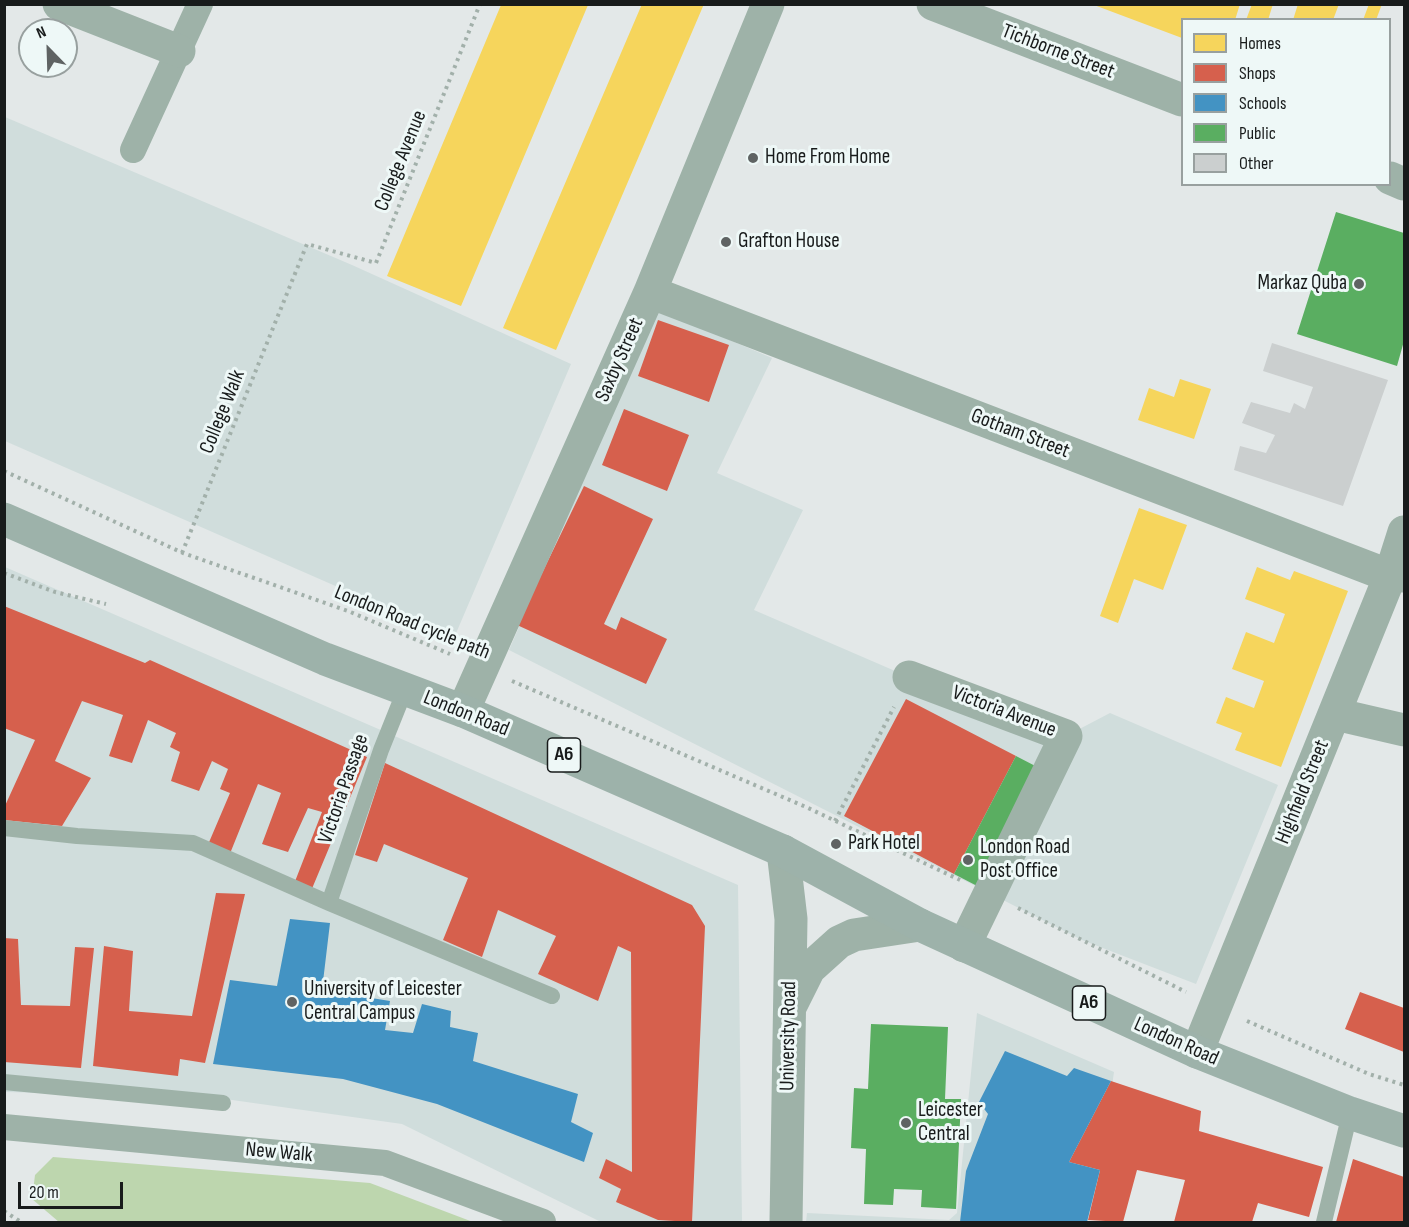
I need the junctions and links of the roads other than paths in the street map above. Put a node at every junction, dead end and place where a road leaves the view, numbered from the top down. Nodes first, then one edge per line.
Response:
1 (59, 4) edge
2 (200, 4) edge
3 (768, 4) edge
4 (933, 4) edge
5 (179, 51) junction
6 (1181, 99) edge
7 (133, 150) dead end
8 (650, 292) junction
9 (4, 519) edge
10 (1404, 532) edge
11 (1397, 576) edge
12 (909, 677) road end
13 (405, 690) junction
14 (463, 711) junction
15 (1335, 714) junction
16 (1404, 730) edge
17 (4, 828) edge
18 (783, 851) junction
19 (329, 903) junction
20 (920, 925) junction
21 (964, 946) junction
22 (552, 996) dead end
23 (789, 1009) junction
24 (1197, 1052) junction
25 (4, 1082) edge
26 (223, 1103) dead end
27 (1350, 1113) junction
28 (4, 1127) edge
29 (1404, 1131) edge
30 (543, 1222) edge
31 (786, 1222) edge
32 (1324, 1222) edge

1 - 5 street
2 - 5 street
3 - 8 street, Saxby Street
4 - 6 street, Tichborne Street
5 - 7 street
8 - 11 street, Gotham Street
8 - 14 street, Saxby Street
9 - 13 main road, London Road / A6
10 - 11 street, Highfield Street
11 - 15 street, Highfield Street
12 - 21 street, Victoria Avenue
13 - 14 main road, London Road / A6
13 - 19 lane, Victoria Passage
14 - 18 main road, London Road / A6
15 - 16 street
15 - 24 street, Highfield Street
17 - 19 lane
18 - 20 main road, London Road / A6
18 - 23 street, University Road
19 - 22 lane
20 - 21 main road, London Road / A6
20 - 23 street
21 - 24 main road, London Road / A6
23 - 31 street, University Road
24 - 27 main road, London Road / A6
25 - 26 lane
27 - 29 main road, London Road / A6
27 - 32 lane
28 - 30 street, New Walk

